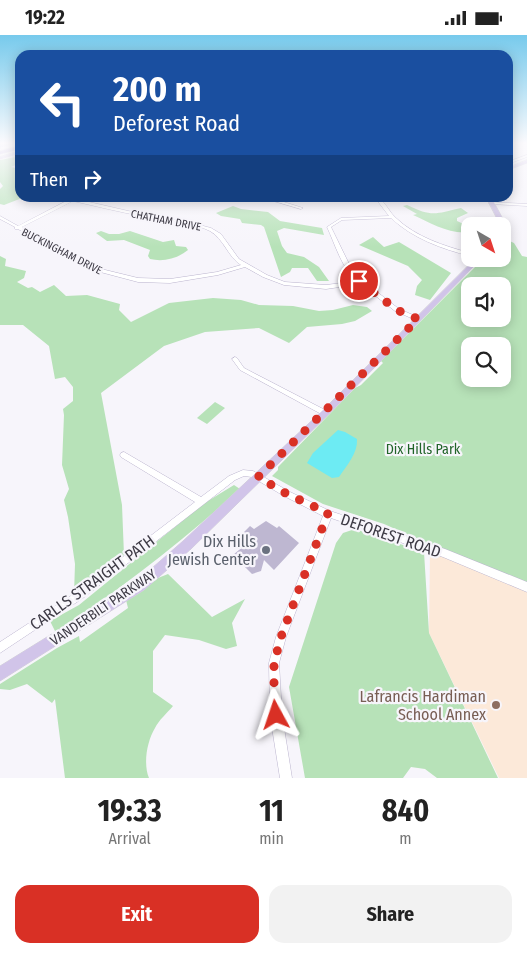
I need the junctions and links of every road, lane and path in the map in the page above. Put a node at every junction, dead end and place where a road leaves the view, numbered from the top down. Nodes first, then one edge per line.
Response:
1 (69, 202) edge
2 (88, 202) edge
3 (280, 202) edge
4 (381, 202) edge
5 (491, 202) edge
6 (505, 202) edge
7 (527, 205) edge
8 (301, 208) dead end
9 (0, 217) edge
10 (392, 217) junction
11 (499, 217) edge
12 (17, 228) junction
13 (461, 252) edge
14 (245, 265) junction
15 (470, 267) edge
16 (361, 282) junction
17 (418, 319) junction
18 (235, 359) dead end
19 (325, 413) junction
20 (124, 455) dead end
21 (258, 477) junction
22 (201, 501) junction
23 (328, 513) junction
24 (527, 587) edge
25 (0, 648) edge
26 (0, 675) edge
27 (286, 778) edge

1 - 12 street
2 - 14 street, CHATHAM DRIVE
3 - 8 street
4 - 10 street
5 - 11 main road
6 - 7 street
9 - 12 street, BUCKINGHAM DRIVE
10 - 13 street
10 - 16 street
12 - 14 street, BUCKINGHAM DRIVE
14 - 16 street, CHATHAM DRIVE
15 - 17 main road, VANDERBILT PARKWAY
16 - 17 street
17 - 19 main road, VANDERBILT PARKWAY
18 - 19 street
19 - 21 main road, VANDERBILT PARKWAY
20 - 22 street
21 - 22 street, CARLLS STRAIGHT PATH
21 - 23 street, DEFOREST ROAD
21 - 26 main road, VANDERBILT PARKWAY
22 - 25 street, CARLLS STRAIGHT PATH
23 - 24 street, DEFOREST ROAD
23 - 27 street

